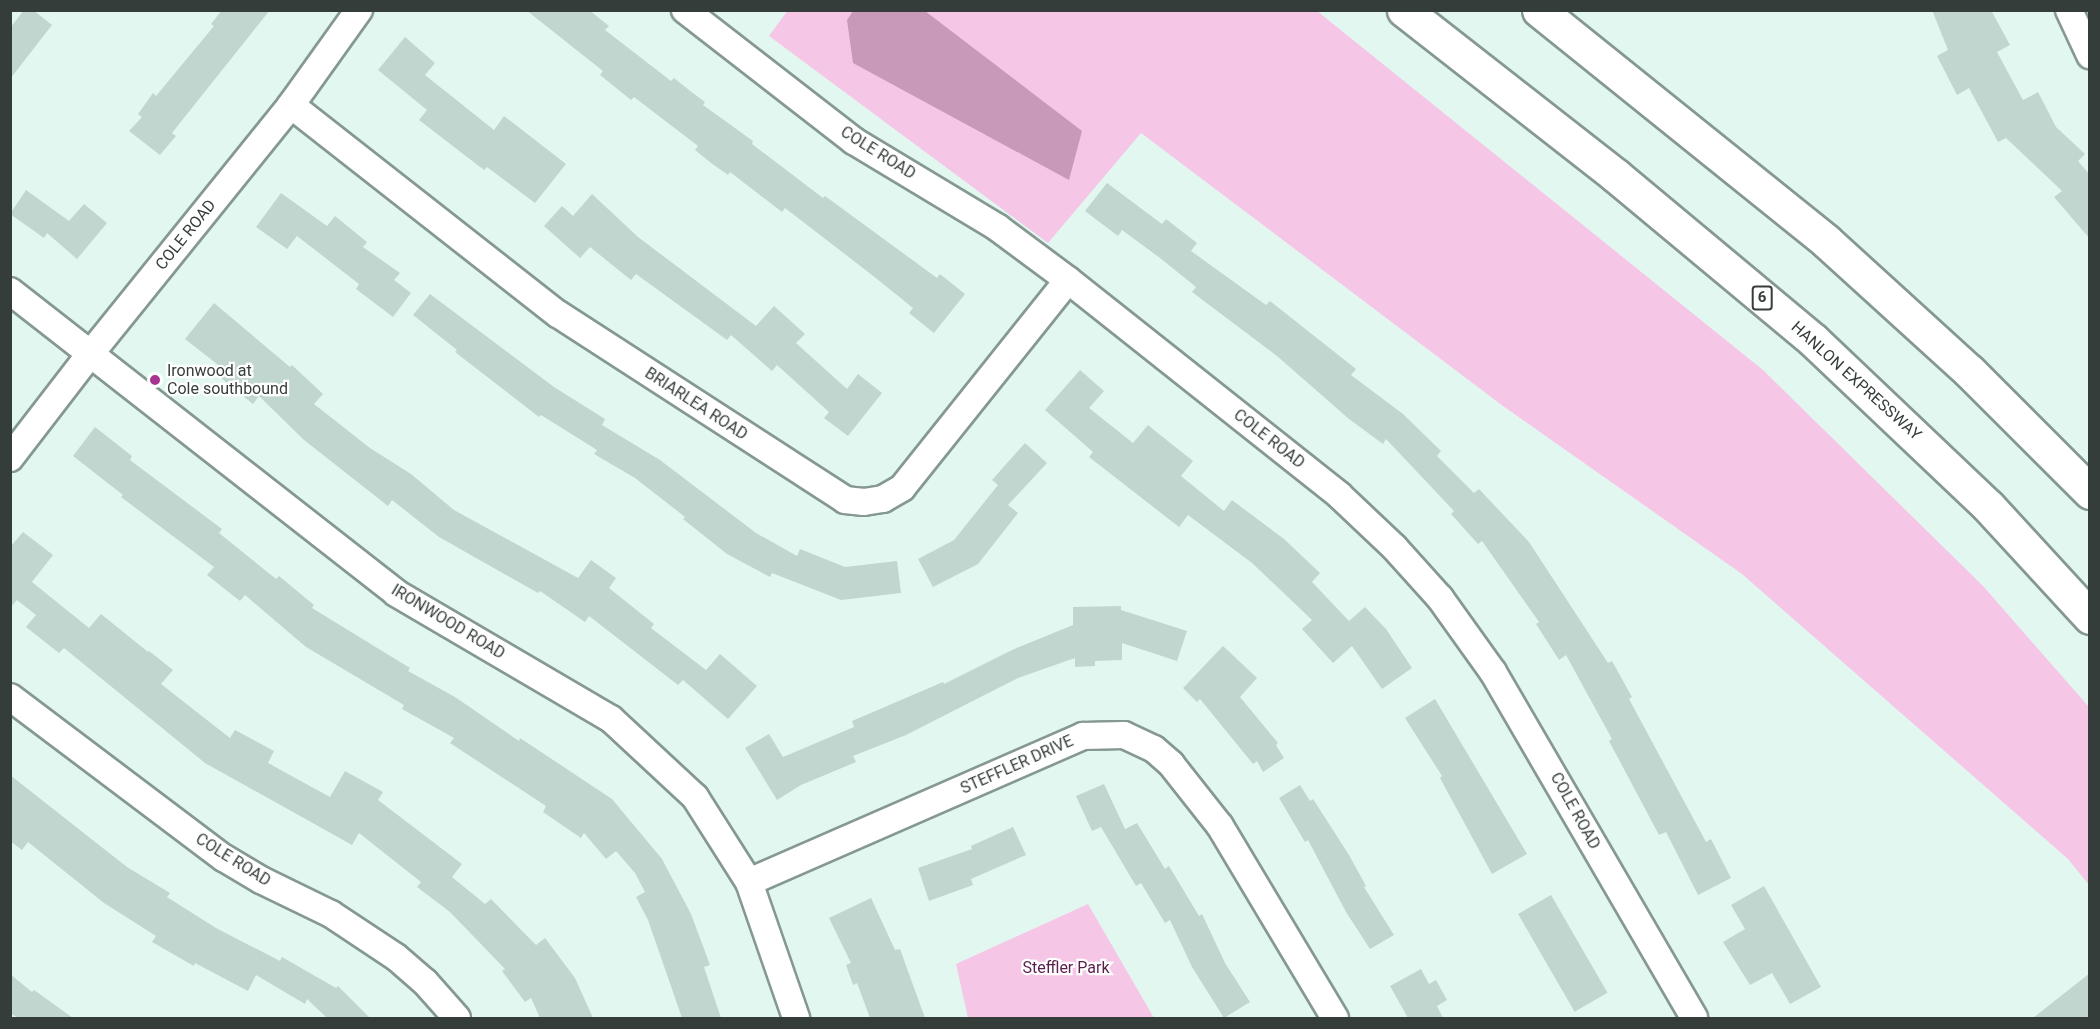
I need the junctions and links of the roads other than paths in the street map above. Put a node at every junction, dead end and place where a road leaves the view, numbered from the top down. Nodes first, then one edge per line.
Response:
1 (359, 10) edge
2 (685, 10) edge
3 (1404, 10) edge
4 (1539, 10) edge
5 (2069, 10) edge
6 (2090, 55) edge
7 (291, 105) junction
8 (1068, 280) junction
9 (10, 291) edge
10 (91, 353) junction
11 (10, 458) edge
12 (2090, 492) edge
13 (2090, 617) edge
14 (10, 697) edge
15 (750, 882) junction
16 (457, 1018) edge
17 (796, 1018) edge
18 (1335, 1018) edge
19 (1694, 1018) edge

1 - 7 street, COLE ROAD
2 - 8 street, COLE ROAD
3 - 13 highway, HANLON EXPRESSWAY / 6
4 - 12 highway
5 - 6 street
7 - 8 street, BRIARLEA ROAD
7 - 10 street, COLE ROAD
8 - 19 street, COLE ROAD
9 - 10 street, IRONWOOD ROAD
10 - 11 street, COLE ROAD
10 - 15 street, IRONWOOD ROAD
14 - 16 street, COLE ROAD
15 - 17 street, IRONWOOD ROAD
15 - 18 street, STEFFLER DRIVE

